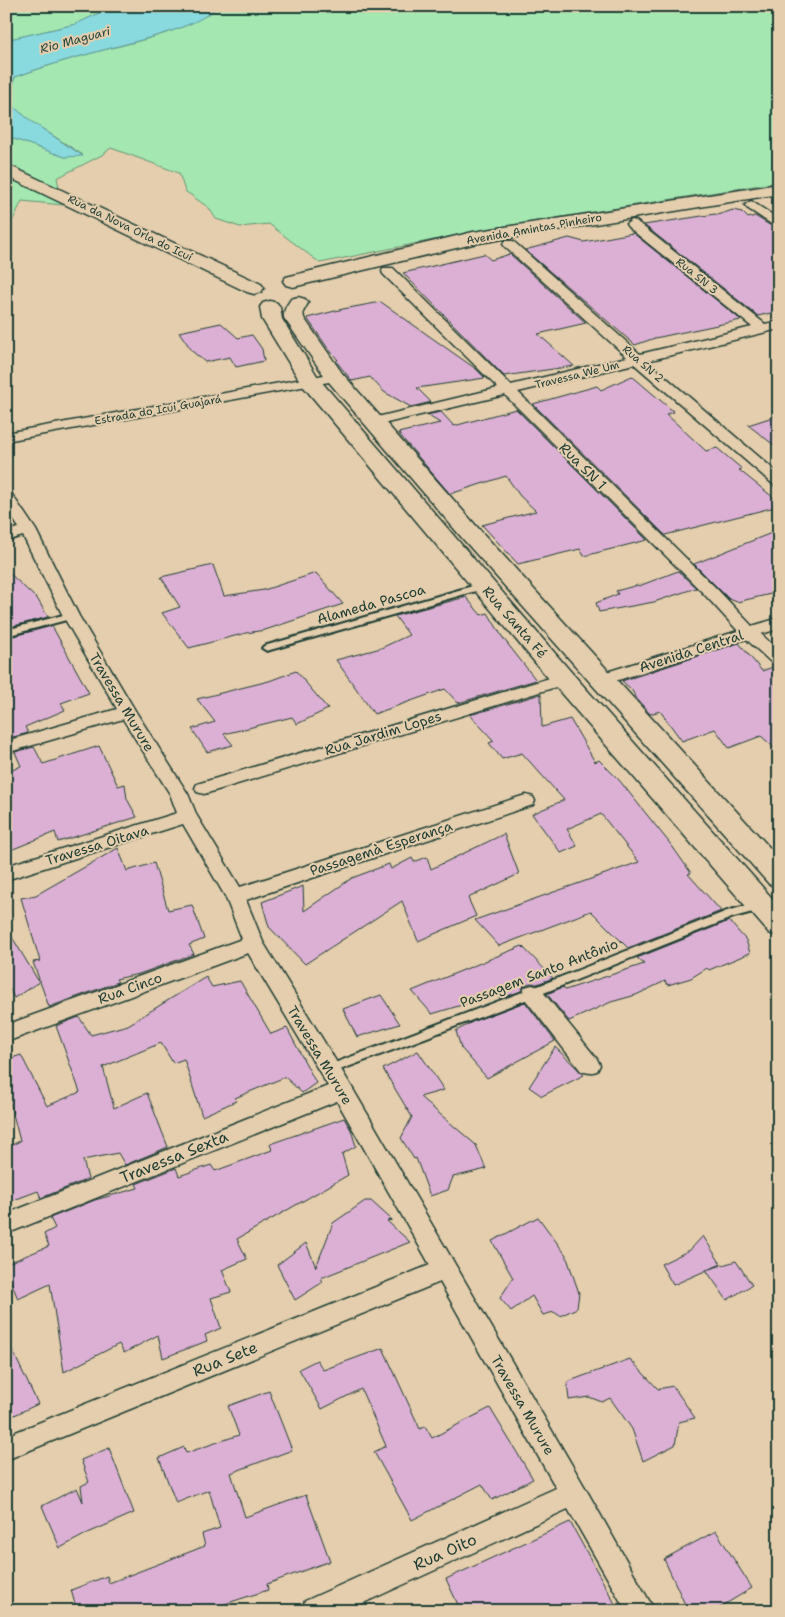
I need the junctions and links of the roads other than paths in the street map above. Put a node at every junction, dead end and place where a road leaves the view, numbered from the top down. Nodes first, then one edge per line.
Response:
1 (6, 169) edge
2 (779, 189) edge
3 (779, 201) edge
4 (751, 205) junction
5 (632, 224) junction
6 (779, 225) edge
7 (509, 244) junction
8 (388, 271) junction
9 (282, 287) junction
10 (270, 307) junction
11 (779, 325) edge
12 (763, 329) junction
13 (638, 360) junction
14 (335, 376) junction
15 (310, 382) junction
16 (508, 392) junction
17 (374, 422) junction
18 (6, 437) edge
19 (779, 482) edge
20 (6, 496) edge
21 (28, 530) junction
22 (471, 534) junction
23 (6, 536) edge
24 (444, 541) junction
25 (483, 586) junction
26 (70, 616) junction
27 (779, 623) edge
28 (6, 633) edge
29 (748, 633) junction
30 (267, 648) dead end
31 (779, 660) edge
32 (563, 679) junction
33 (603, 679) junction
34 (127, 712) junction
35 (6, 747) edge
36 (204, 788) dead end
37 (526, 801) dead end
38 (188, 816) junction
39 (6, 873) edge
40 (779, 877) edge
41 (235, 896) junction
42 (762, 906) junction
43 (779, 925) edge
44 (253, 943) junction
45 (532, 993) junction
46 (6, 1034) edge
47 (589, 1065) dead end
48 (328, 1070) junction
49 (342, 1090) junction
50 (6, 1224) edge
51 (444, 1270) junction
52 (6, 1448) edge
53 (574, 1493) junction
54 (315, 1611) edge
55 (641, 1611) edge

1 - 9 street, Rua da Nova Orla do Icuí
2 - 9 street, Avenida Amintas Pinheiro
3 - 4 street, Avenida Amintas Pinheiro
4 - 5 street, Avenida Amintas Pinheiro
4 - 6 street
5 - 7 street, Avenida Amintas Pinheiro
5 - 12 street, Rua SN 3
7 - 8 street, Avenida Amintas Pinheiro
7 - 13 street, Rua SN 2
8 - 9 street, Avenida Amintas Pinheiro
8 - 16 street, Rua SN 1
9 - 10 street
9 - 10 street
9 - 14 street, Rua Santa Fé
10 - 15 street, Rua Santa Fé
11 - 12 street, Travessa We Um
12 - 13 street, Travessa We Um
13 - 16 street, Travessa We Um
13 - 19 street, Rua SN 2
14 - 15 street, Estrada do Icuí Guajará
14 - 17 street, Rua Santa Fé
15 - 18 street, Estrada do Icuí Guajará
15 - 24 street, Rua Santa Fé
16 - 17 street, Travessa We Um
16 - 29 street, Rua SN 1
17 - 22 street, Rua Santa Fé
20 - 21 street, Travessa Murure
21 - 23 street
21 - 26 street, Travessa Murure
22 - 24 street
22 - 33 street, Rua Santa Fé
24 - 25 street, Rua Santa Fé
25 - 30 lane, Alameda Pascoa
25 - 32 street, Rua Santa Fé
26 - 28 lane
26 - 34 street, Travessa Murure
27 - 29 street, Avenida Central
29 - 31 street, Rua SN 1
29 - 33 street, Avenida Central
32 - 36 street, Rua Jardim Lopes
32 - 42 street, Rua Santa Fé
33 - 40 street, Rua Santa Fé
34 - 35 street
34 - 38 street, Travessa Murure
37 - 41 street, Passagemà Esperança
38 - 39 street, Travessa Oitava
38 - 41 street, Travessa Murure
41 - 44 street, Travessa Murure
42 - 43 street, Rua Santa Fé
42 - 45 lane, Passagem Santo Antônio
44 - 46 street, Rua Cinco
44 - 48 street, Travessa Murure
45 - 47 street
45 - 48 lane, Passagem Santo Antônio
48 - 49 street, Travessa Murure
49 - 50 street, Travessa Sexta
49 - 51 street, Travessa Murure
51 - 52 street, Rua Sete
51 - 53 street, Travessa Murure
53 - 54 street, Rua Oito
53 - 55 street, Travessa Murure

